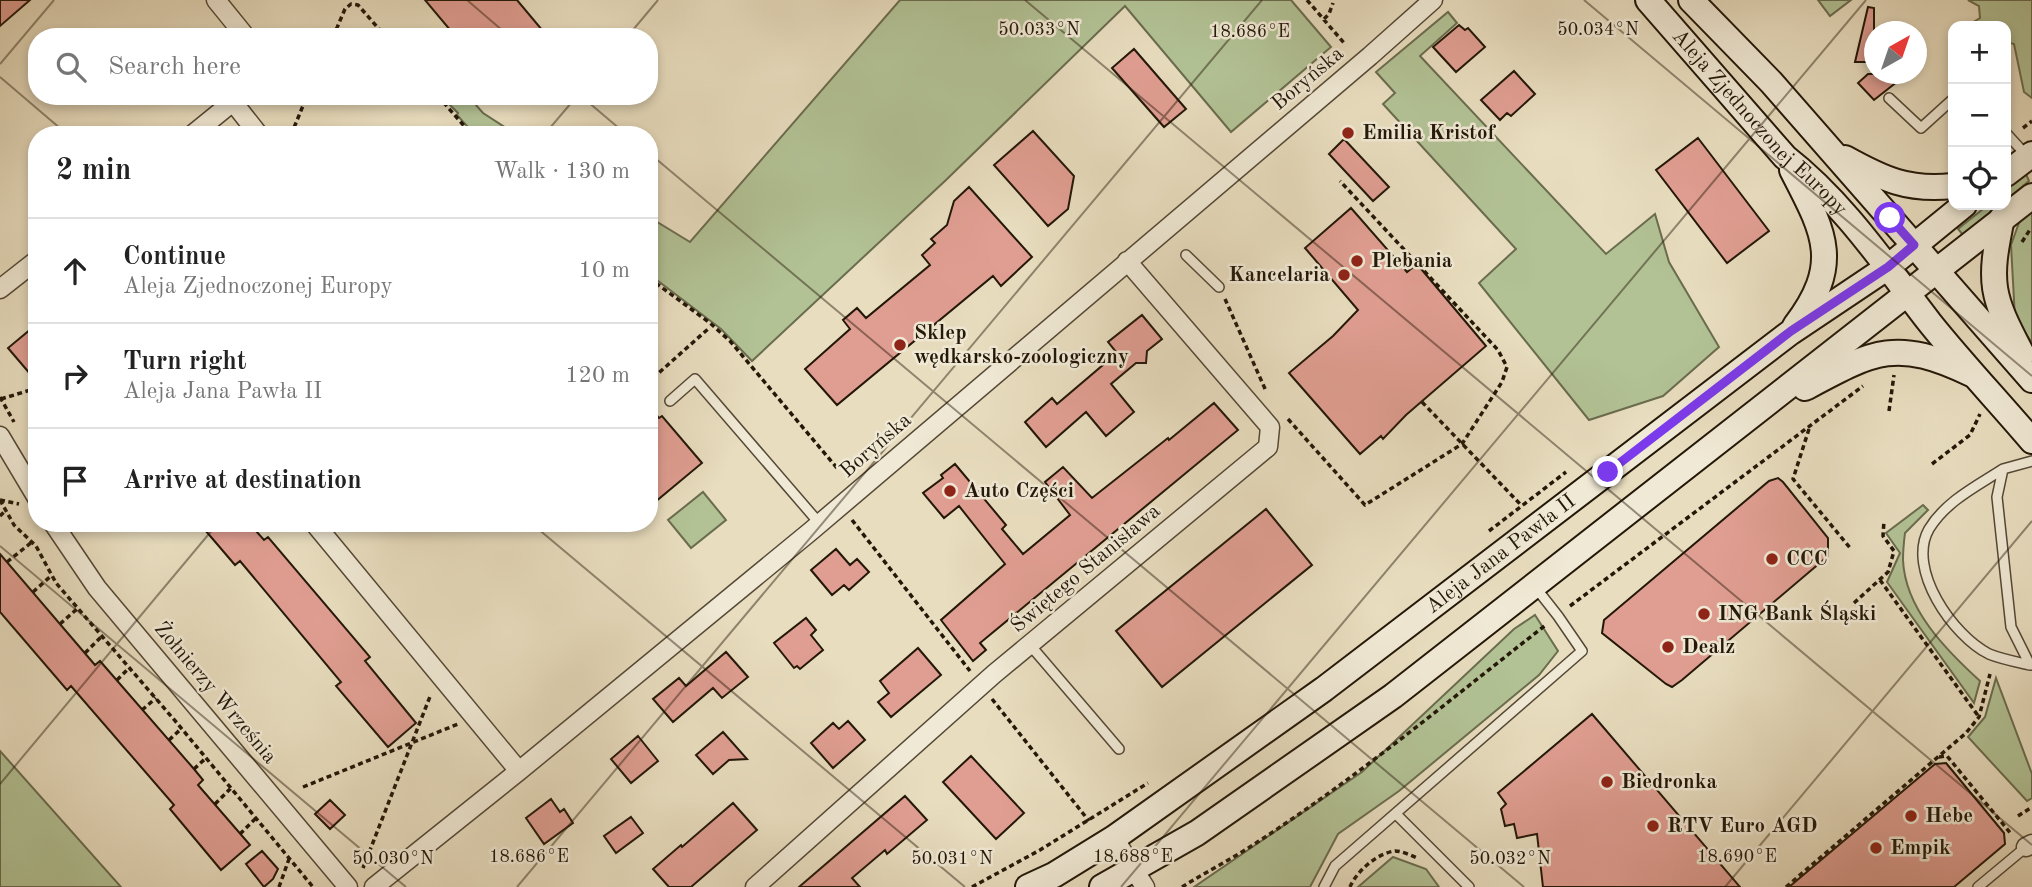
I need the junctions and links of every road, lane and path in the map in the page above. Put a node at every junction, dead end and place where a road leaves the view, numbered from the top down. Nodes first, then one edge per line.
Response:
1 (216, 0) edge
2 (1307, 0) edge
3 (1433, 0) edge
4 (1648, 0) edge
5 (1691, 0) edge
6 (1333, 3) dead end
7 (1324, 19) junction
8 (239, 28) edge
9 (337, 28) edge
10 (378, 28) edge
11 (1344, 43) dead end
12 (1889, 98) dead end
13 (1948, 104) edge
14 (229, 105) edge
15 (240, 105) edge
16 (303, 105) edge
17 (446, 105) edge
18 (203, 126) edge
19 (253, 126) edge
20 (295, 126) edge
21 (464, 126) edge
22 (2011, 138) edge
23 (1832, 151) junction
24 (1785, 157) junction
25 (2031, 158) edge
26 (2011, 171) edge
27 (1340, 181) dead end
28 (1948, 186) edge
29 (2032, 196) edge
30 (1958, 210) edge
31 (2003, 218) junction
32 (1914, 245) junction
33 (1186, 255) dead end
34 (1127, 261) junction
35 (28, 267) edge
36 (1888, 267) junction
37 (1937, 271) junction
38 (658, 285) edge
39 (1219, 288) joint
40 (0, 289) edge
41 (1908, 293) junction
42 (708, 330) dead end
43 (1791, 331) junction
44 (2032, 373) edge
45 (658, 374) edge
46 (1978, 377) junction
47 (2032, 380) edge
48 (28, 390) edge
49 (1268, 397) dead end
50 (1, 398) edge
51 (670, 401) dead end
52 (1422, 401) dead end
53 (1983, 406) dead end
54 (1286, 416) dead end
55 (1744, 420) junction
56 (1809, 427) dead end
57 (0, 436) edge
58 (2032, 441) edge
59 (1462, 443) junction
60 (2032, 461) edge
61 (1932, 464) dead end
62 (1576, 466) dead end
63 (837, 468) dead end
64 (2003, 469) junction
65 (28, 483) edge
66 (0, 500) edge
67 (1521, 505) junction
68 (6, 510) junction
69 (0, 516) edge
70 (849, 516) dead end
71 (1884, 521) dead end
72 (820, 524) junction
73 (1489, 531) dead end
74 (59, 532) edge
75 (321, 532) edge
76 (32, 542) junction
77 (1851, 549) dead end
78 (7, 562) dead end
79 (52, 575) junction
80 (1880, 580) junction
81 (1533, 585) junction
82 (33, 592) dead end
83 (1854, 603) dead end
84 (78, 608) junction
85 (60, 624) dead end
86 (102, 636) junction
87 (1030, 645) junction
88 (85, 653) dead end
89 (2031, 665) edge
90 (129, 668) junction
91 (1990, 674) dead end
92 (117, 680) dead end
93 (434, 685) dead end
94 (981, 685) junction
95 (156, 698) junction
96 (142, 710) dead end
97 (1979, 718) junction
98 (463, 722) dead end
99 (181, 729) junction
100 (169, 740) dead end
101 (413, 742) junction
102 (1119, 749) dead end
103 (206, 758) junction
104 (1937, 758) junction
105 (194, 769) dead end
106 (519, 771) junction
107 (1158, 777) dead end
108 (303, 787) dead end
109 (231, 788) junction
110 (215, 804) dead end
111 (2032, 807) edge
112 (1396, 814) junction
113 (2018, 816) dead end
114 (256, 818) junction
115 (1088, 821) junction
116 (240, 834) dead end
117 (2012, 835) dead end
118 (1114, 838) junction
119 (2029, 846) edge
120 (289, 859) junction
121 (374, 860) dead end
122 (1424, 861) dead end
123 (1139, 878) edge
124 (279, 887) edge
125 (313, 887) edge
126 (348, 887) edge
127 (374, 887) edge
128 (755, 887) edge
129 (972, 887) edge
130 (1028, 887) edge
131 (1102, 887) edge
132 (1324, 887) edge
133 (1350, 887) edge
134 (1469, 887) edge
135 (1786, 887) edge
136 (1978, 887) edge

1 - 8 street
2 - 7 path
3 - 34 street, Boryńska
4 - 24 street, Aleja Zjednoczonej Europy
5 - 23 street, Aleja Zjednoczonej Europy
6 - 7 path
7 - 11 path
9 - 10 path
12 - 13 lane
14 - 18 street
15 - 19 street
16 - 20 path
17 - 21 path
22 - 25 lane
23 - 28 street
23 - 32 street, Aleja Zjednoczonej Europy
24 - 36 street, Aleja Zjednoczonej Europy
24 - 43 street
25 - 26 street
27 - 59 path
29 - 31 street, Aleja Jana Pawła II
30 - 32 street, Aleja Jana Pawła II
31 - 37 street, Aleja Jana Pawła II
31 - 44 street
32 - 36 street, Aleja Jana Pawła II
32 - 37 street, Aleja Zjednoczonej Europy
33 - 39 lane
34 - 72 street, Boryńska
34 - 87 street, Świętego Stanisława
35 - 40 street
36 - 41 street, Aleja Zjednoczonej Europy
36 - 43 street, Aleja Jana Pawła II
37 - 41 street, Aleja Jana Pawła II
37 - 47 street, Aleja Zjednoczonej Europy
38 - 63 path
39 - 49 path
41 - 46 street, Aleja Zjednoczonej Europy
41 - 55 street, Aleja Jana Pawła II
42 - 45 path
43 - 118 street, Aleja Jana Pawła II
46 - 55 street
46 - 58 street, Aleja Zjednoczonej Europy
48 - 50 path
51 - 72 lane
52 - 59 path
53 - 61 path
54 - 59 path
55 - 81 street, Aleja Jana Pawła II
56 - 77 path
57 - 65 street
59 - 67 path
60 - 64 lane
62 - 67 path
64 - 89 lane
64 - 89 lane
66 - 68 path
67 - 73 path
68 - 69 path
68 - 76 path
70 - 94 path
71 - 80 path
72 - 106 street, Boryńska
74 - 126 street, Żołnierzy Września
75 - 106 street
76 - 78 path
76 - 79 path
79 - 82 path
79 - 84 path
80 - 83 path
80 - 97 path
81 - 112 lane
81 - 123 street, Aleja Jana Pawła II
84 - 85 path
84 - 86 path
86 - 88 path
86 - 90 path
87 - 94 street, Świętego Stanisława
87 - 102 lane
90 - 92 path
90 - 95 path
91 - 97 path
93 - 101 path
94 - 115 path
94 - 128 street, Świętego Stanisława
95 - 96 path
95 - 99 path
97 - 104 path
98 - 101 path
99 - 100 path
99 - 103 path
101 - 108 path
101 - 121 path
103 - 105 path
103 - 109 path
104 - 117 path
104 - 135 path
106 - 127 street, Boryńska
107 - 115 path
109 - 110 path
109 - 114 path
111 - 113 path
112 - 132 lane
112 - 134 lane
114 - 116 path
114 - 120 path
115 - 129 path
118 - 123 street
118 - 130 street, Aleja Jana Pawła II
119 - 136 lane
120 - 124 path
120 - 125 path
122 - 133 path
123 - 131 street, Aleja Jana Pawła II

